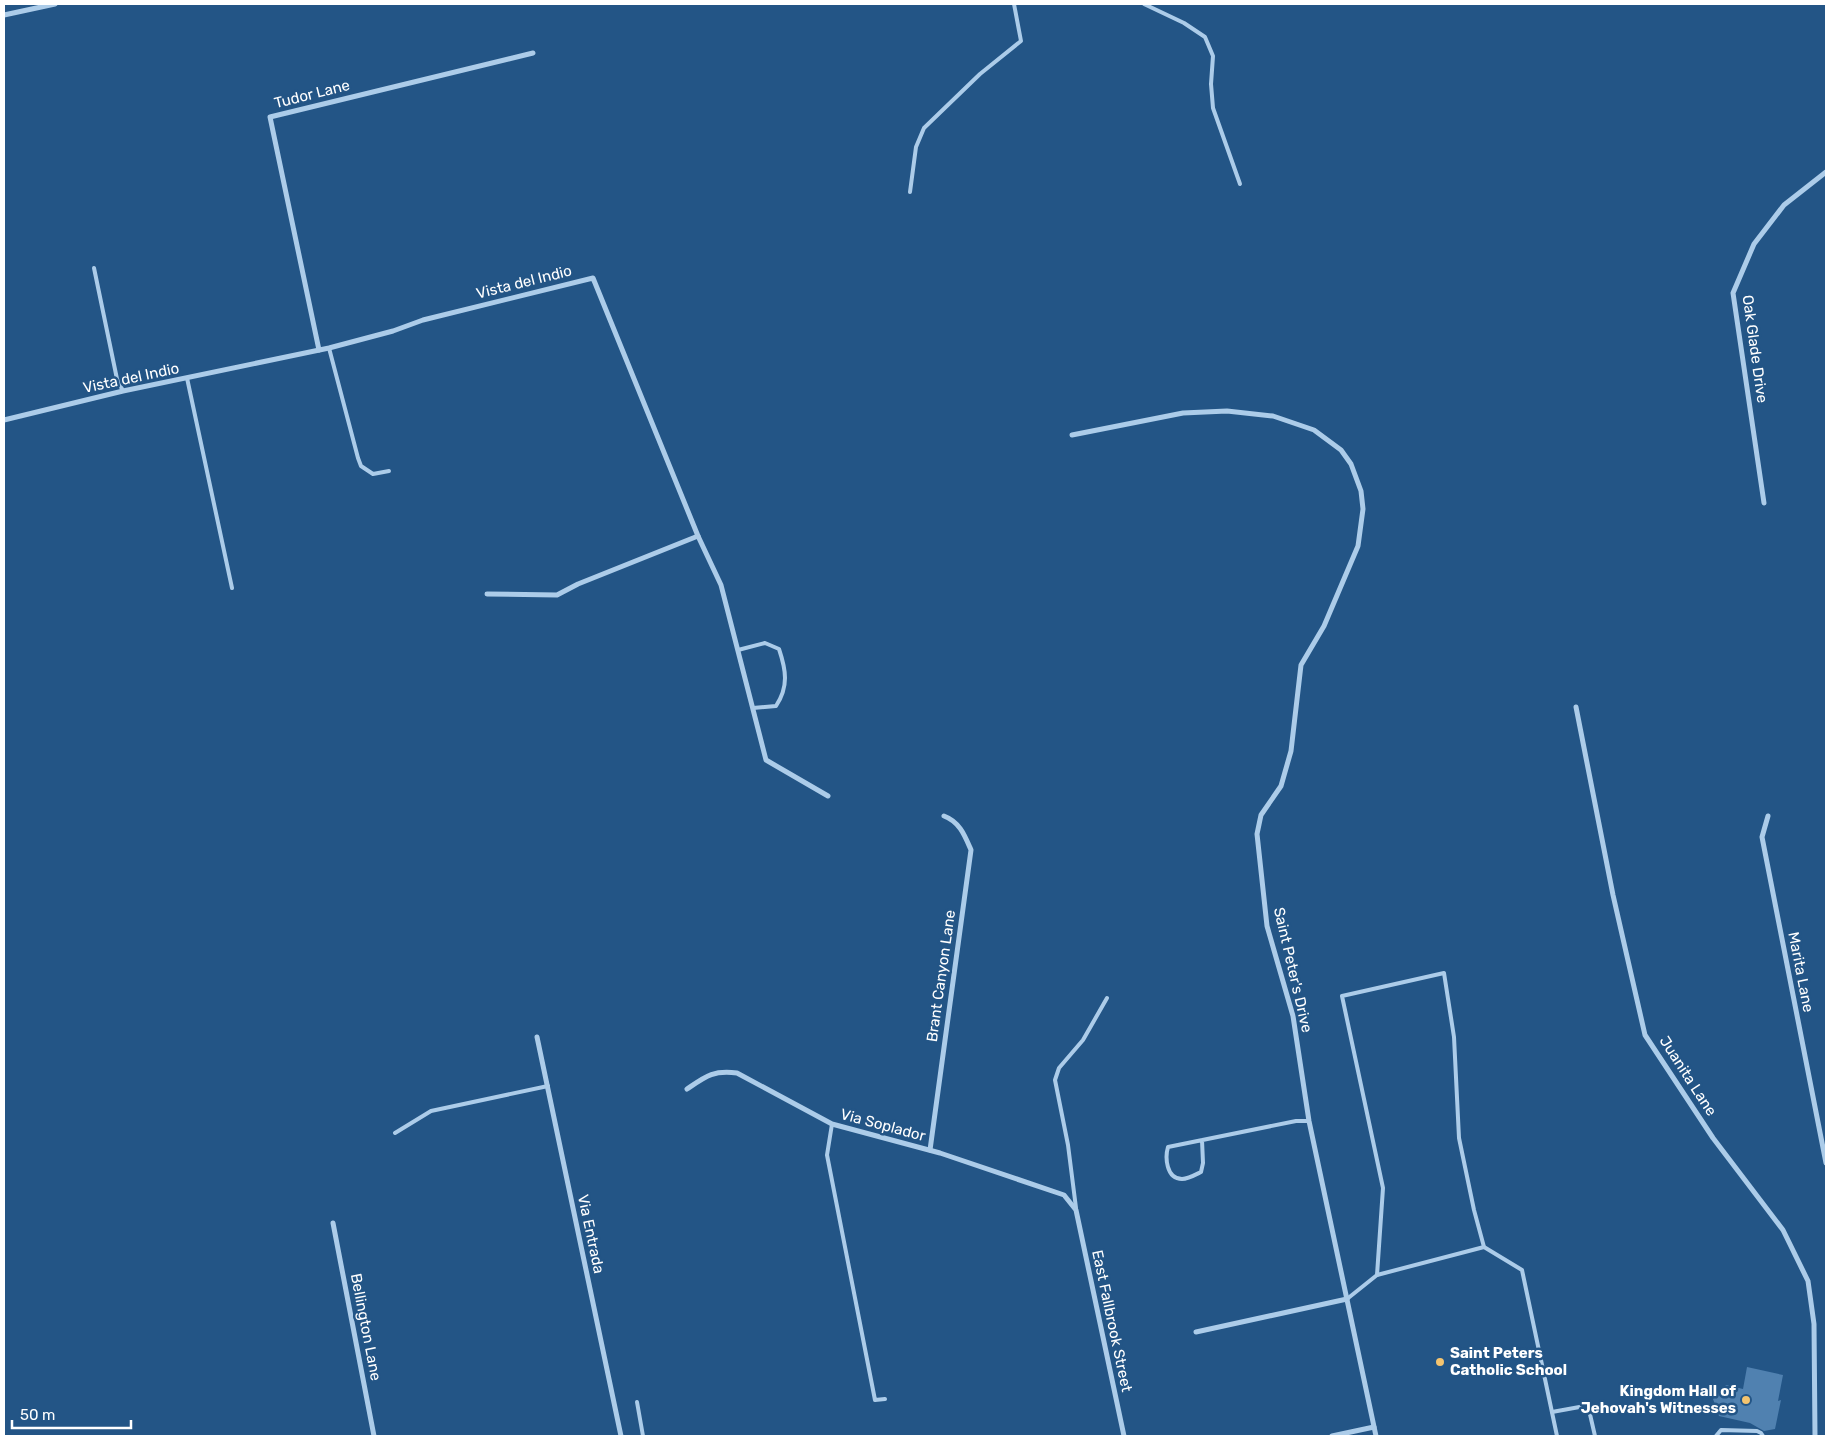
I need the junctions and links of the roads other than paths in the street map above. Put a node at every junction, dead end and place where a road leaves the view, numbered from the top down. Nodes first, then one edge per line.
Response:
1 (55, 4) edge
2 (1014, 4) edge
3 (1144, 4) edge
4 (4, 15) edge
5 (533, 53) dead end
6 (1826, 172) edge
7 (1240, 184) dead end
8 (910, 192) dead end
9 (94, 268) dead end
10 (329, 348) junction
11 (320, 350) junction
12 (187, 378) junction
13 (123, 392) junction
14 (4, 420) edge
15 (1072, 435) dead end
16 (389, 471) dead end
17 (1764, 503) dead end
18 (698, 536) junction
19 (232, 588) dead end
20 (487, 594) dead end
21 (738, 650) junction
22 (1576, 707) dead end
23 (753, 708) junction
24 (828, 796) dead end
25 (944, 816) dead end
26 (1768, 816) dead end
27 (1107, 998) dead end
28 (537, 1037) dead end
29 (548, 1086) junction
30 (687, 1089) dead end
31 (1309, 1121) junction
32 (832, 1124) junction
33 (395, 1133) dead end
34 (1202, 1140) junction
35 (930, 1150) junction
36 (1826, 1163) edge
37 (1076, 1210) junction
38 (334, 1223) dead end
39 (1484, 1247) junction
40 (1377, 1276) junction
41 (1347, 1299) junction
42 (1196, 1332) dead end
43 (885, 1399) dead end
44 (637, 1402) dead end
45 (1552, 1412) junction
46 (1374, 1427) junction
47 (1343, 1435) edge
48 (374, 1436) edge
49 (621, 1436) edge
50 (643, 1436) edge
51 (1124, 1436) edge
52 (1332, 1436) edge
53 (1376, 1436) edge
54 (1557, 1436) edge
55 (1595, 1436) edge
56 (1716, 1436) edge
57 (1763, 1436) edge
58 (1815, 1436) edge

1 - 4 street
2 - 8 lane
3 - 7 lane
5 - 11 street, Tudor Lane
6 - 17 street, Oak Glade Drive
9 - 13 lane
10 - 11 street, Vista del Indio
10 - 16 lane
10 - 18 street, Vista del Indio
11 - 12 street, Vista del Indio
12 - 13 street, Vista del Indio
12 - 19 lane
13 - 14 street, Vista del Indio
15 - 31 street, Saint Peter's Drive
18 - 20 street
18 - 21 street
21 - 23 street
21 - 23 lane
22 - 58 street, Juanita Lane
23 - 24 street
25 - 35 street, Brant Canyon Lane
26 - 36 street, Marita Lane
27 - 37 lane
28 - 29 street, Via Entrada
29 - 33 lane
29 - 49 street, Via Entrada
30 - 32 street, Via Soplador
31 - 34 lane
31 - 41 street, Saint Peter's Drive
32 - 35 street, Via Soplador
32 - 43 lane
34 - 34 lane
35 - 37 street, Via Soplador
37 - 51 street, East Fallbrook Street
38 - 48 street, Bellington Lane
39 - 40 lane
39 - 40 lane
39 - 45 lane
40 - 41 lane
41 - 42 street
41 - 46 street, Saint Peter's Drive
44 - 50 lane
45 - 54 lane
45 - 55 lane
46 - 47 street
46 - 53 street, Saint Peter's Drive
47 - 52 street
56 - 57 lane

